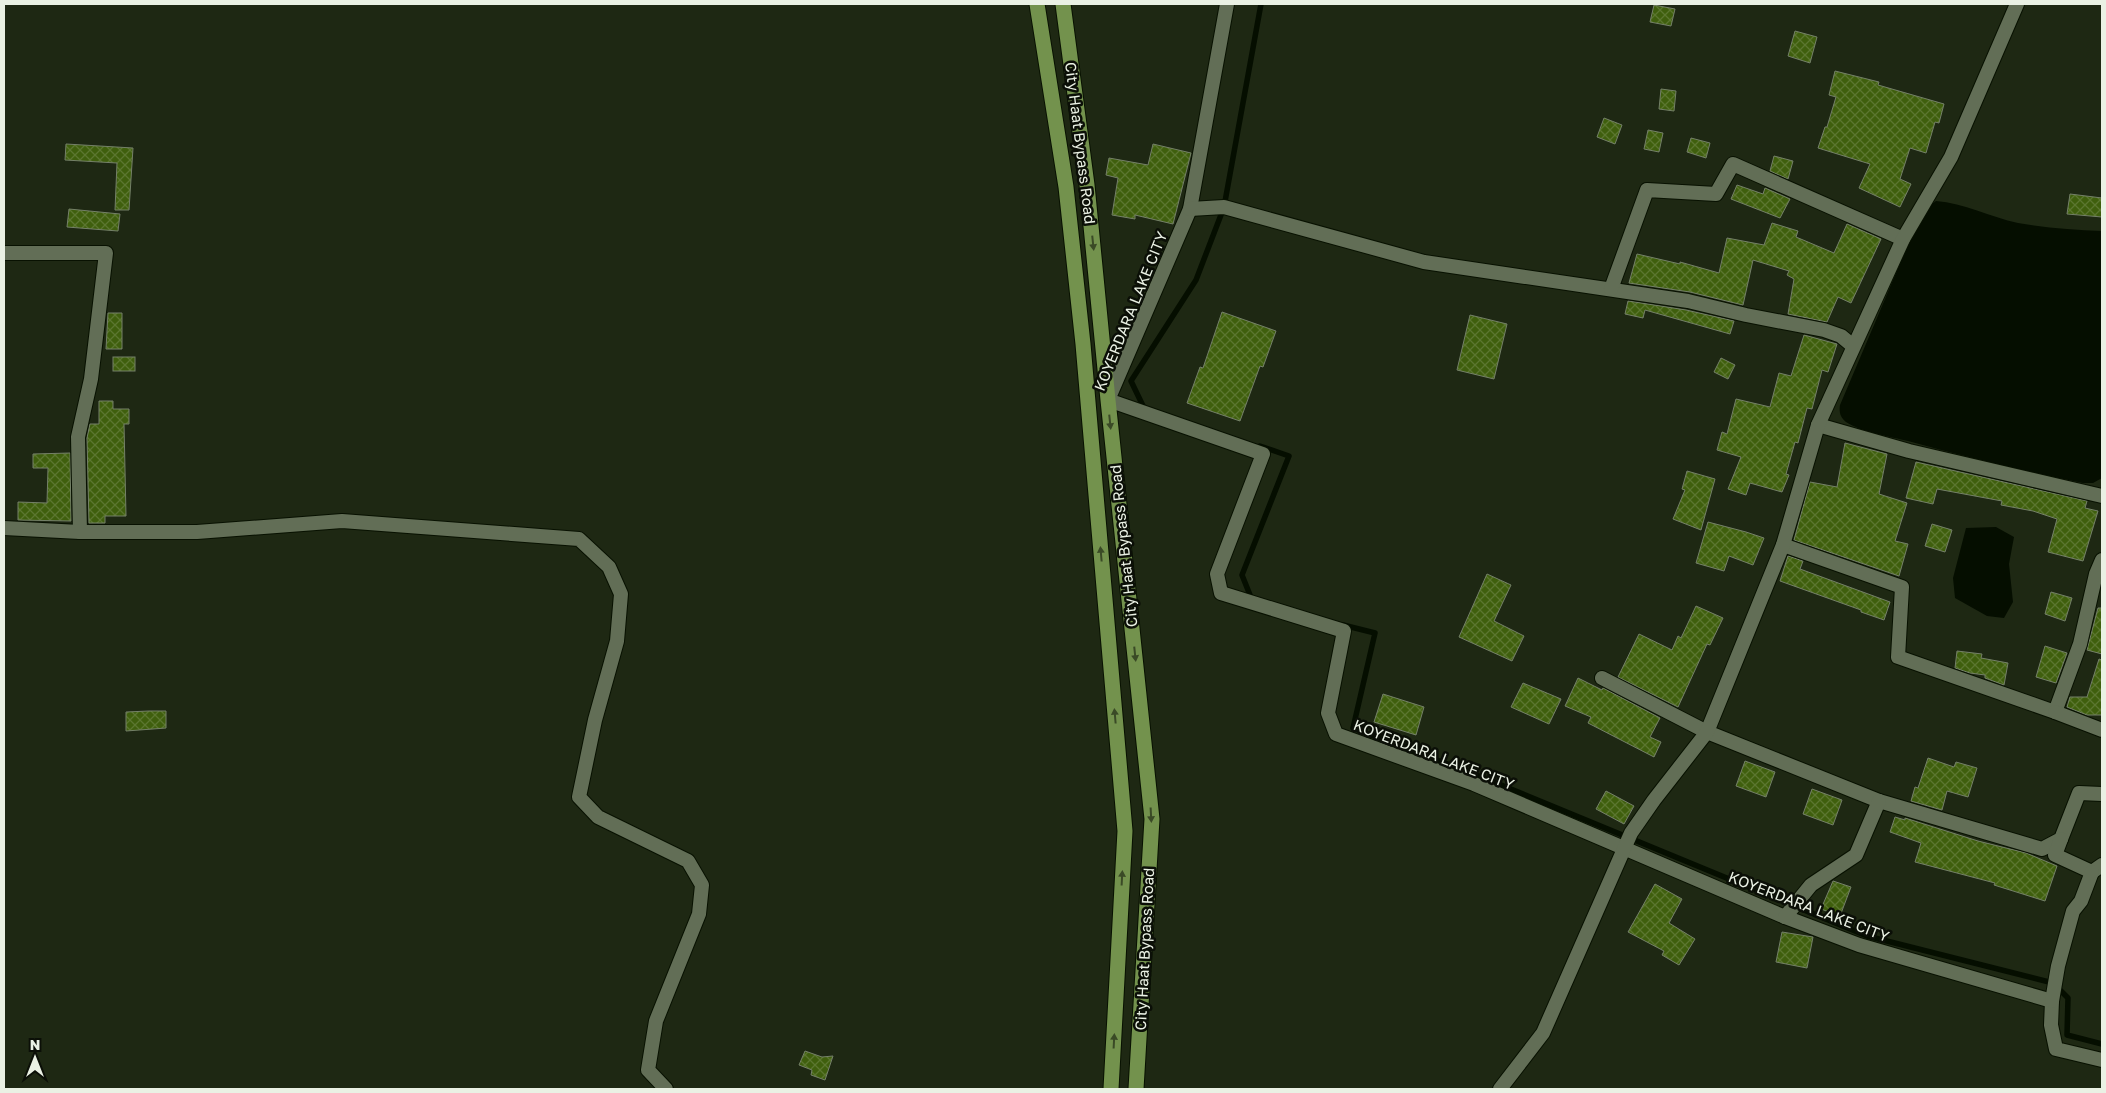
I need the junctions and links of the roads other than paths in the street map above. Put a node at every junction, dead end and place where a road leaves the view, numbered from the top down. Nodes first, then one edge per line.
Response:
1 (1037, 4) edge
2 (1063, 4) edge
3 (1228, 4) edge
4 (2017, 4) edge
5 (1190, 210) junction
6 (1903, 239) junction
7 (4, 253) edge
8 (1611, 289) junction
9 (1854, 346) junction
10 (1108, 400) junction
11 (1818, 425) junction
12 (2102, 496) edge
13 (4, 528) edge
14 (80, 532) junction
15 (1783, 546) junction
16 (2102, 560) edge
17 (1602, 678) dead end
18 (2055, 712) junction
19 (2102, 730) edge
20 (1707, 732) junction
21 (2102, 794) edge
22 (1879, 801) junction
23 (2061, 839) junction
24 (1627, 842) junction
25 (2097, 868) edge
26 (1785, 917) junction
27 (2052, 1002) junction
28 (2102, 1060) edge
29 (666, 1089) edge
30 (1111, 1089) edge
31 (1136, 1089) edge
32 (1500, 1089) edge

30 -> 1 main road, City Haat Bypass Road
2 -> 10 main road, City Haat Bypass Road
3 - 5 street, KOYERDARA LAKE CITY
4 - 6 street
5 - 8 street
5 - 10 street, KOYERDARA LAKE CITY
6 - 8 street
6 - 9 street
7 - 14 street
8 - 9 street
9 - 11 street
10 - 24 street, KOYERDARA LAKE CITY
10 -> 31 main road, City Haat Bypass Road
11 - 12 street
11 - 15 street
13 - 14 street
14 - 29 street
15 - 18 street
15 - 20 street
16 - 18 street
17 - 20 street
18 - 19 street
20 - 22 street
20 - 24 street
21 - 23 street
22 - 23 street
22 - 26 street
23 - 25 street
24 - 26 street, KOYERDARA LAKE CITY
24 - 32 street
25 - 27 street
26 - 27 street, KOYERDARA LAKE CITY
27 - 28 street

